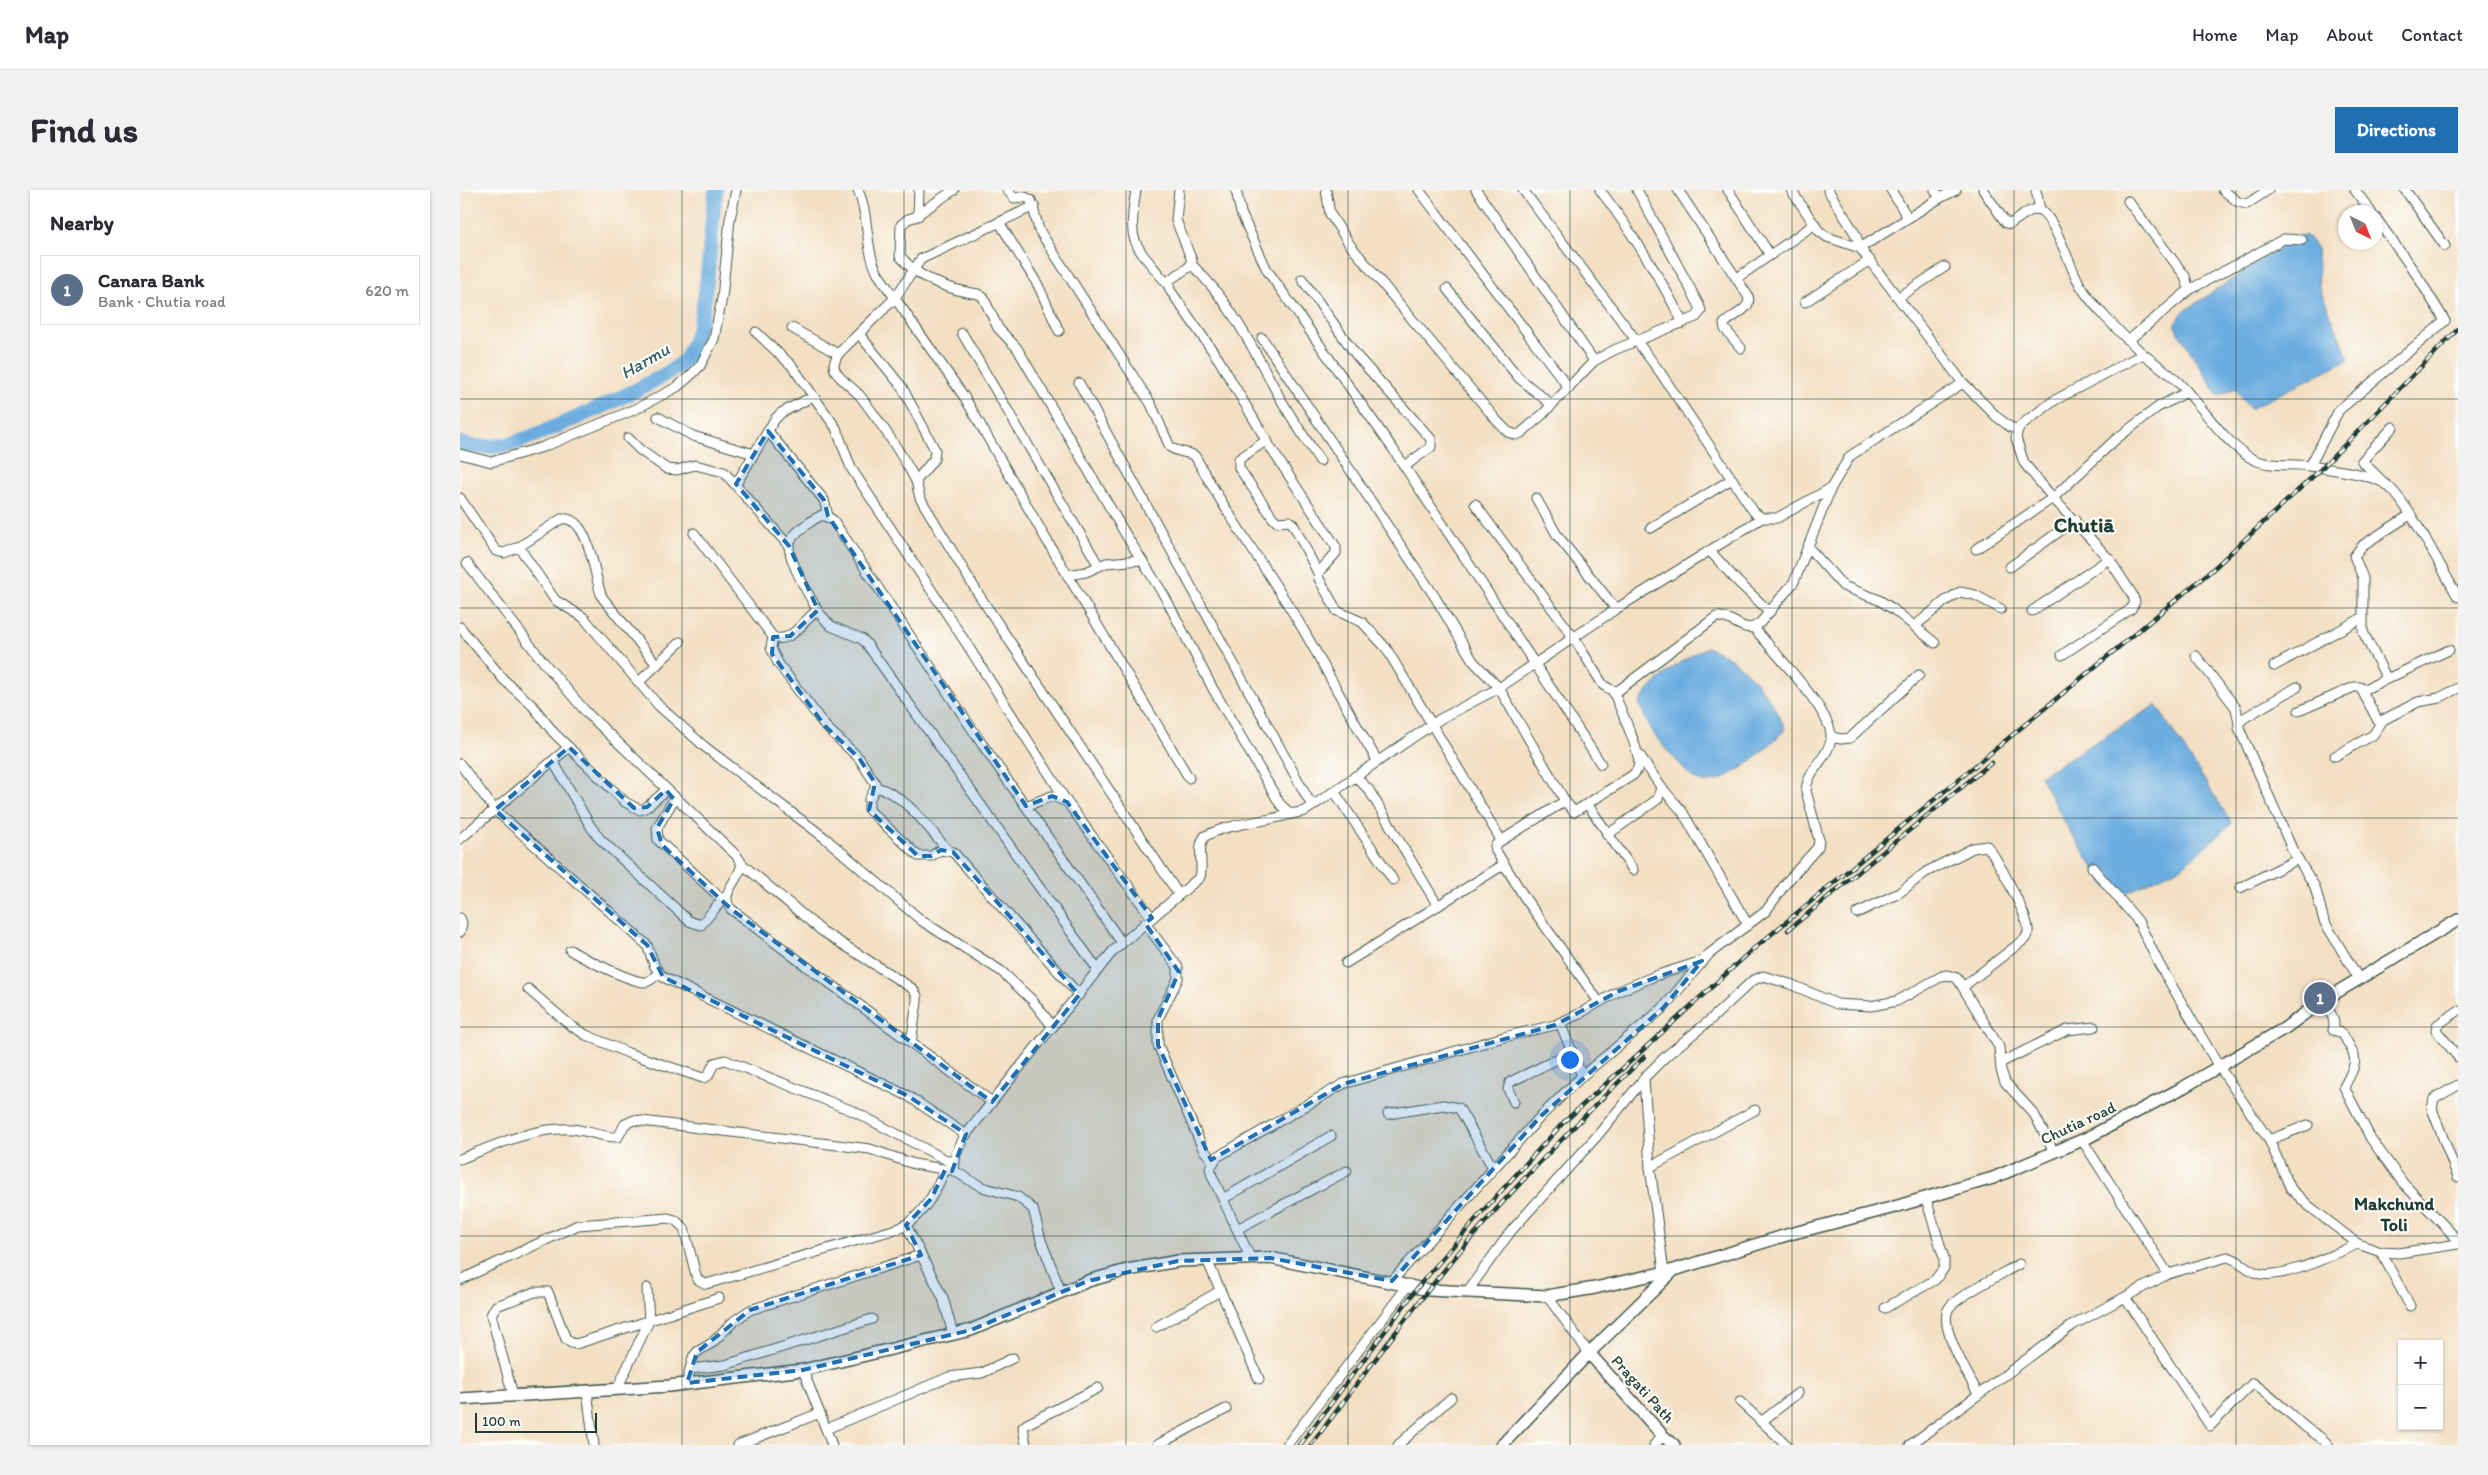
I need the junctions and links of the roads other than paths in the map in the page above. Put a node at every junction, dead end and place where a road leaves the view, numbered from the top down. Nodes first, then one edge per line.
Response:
1 (736, 190) edge
2 (858, 190) edge
3 (920, 190) edge
4 (954, 190) edge
5 (1007, 190) edge
6 (1136, 190) edge
7 (1179, 190) edge
8 (1236, 190) edge
9 (1326, 190) edge
10 (1419, 190) edge
11 (1476, 190) edge
12 (1522, 190) edge
13 (1600, 190) edge
14 (1636, 190) edge
15 (1678, 190) edge
16 (1728, 190) edge
17 (1791, 190) edge
18 (1828, 190) edge
19 (1891, 190) edge
20 (1956, 190) edge
21 (1983, 190) edge
22 (2036, 190) edge
23 (2223, 190) edge
24 (2268, 190) edge
25 (2355, 190) edge
26 (2405, 190) edge
27 (1937, 194) edge
28 (2128, 201) dead end
29 (2366, 205) edge
30 (1034, 206) junction
31 (2040, 210) junction
32 (920, 212) junction
33 (1908, 218) junction
34 (999, 222) junction
35 (1814, 224) junction
36 (2383, 228) edge
37 (2302, 240) dead end
38 (2445, 246) dead end
39 (1860, 248) junction
40 (1770, 256) junction
41 (1870, 260) junction
42 (1191, 264) junction
43 (1945, 267) dead end
44 (913, 270) junction
45 (1738, 278) junction
46 (1302, 279) dead end
47 (1168, 285) junction
48 (1446, 289) dead end
49 (2189, 290) junction
50 (1899, 297) junction
51 (895, 298) junction
52 (1805, 302) dead end
53 (1683, 323) junction
54 (792, 328) dead end
55 (1059, 331) dead end
56 (756, 332) dead end
57 (962, 333) dead end
58 (859, 334) junction
59 (1262, 338) dead end
60 (2129, 340) junction
61 (1635, 341) junction
62 (1741, 348) dead end
63 (838, 354) junction
64 (2143, 354) junction
65 (1594, 360) junction
66 (1963, 383) junction
67 (1079, 384) dead end
68 (1569, 388) junction
69 (2187, 392) junction
70 (806, 400) dead end
71 (1552, 404) junction
72 (658, 417) dead end
73 (2393, 427) dead end
74 (2018, 429) junction
75 (768, 431) junction
76 (628, 438) dead end
77 (1267, 440) junction
78 (460, 454) edge
79 (754, 454) junction
80 (1320, 461) dead end
81 (1405, 466) junction
82 (2310, 466) junction
83 (1732, 479) junction
84 (916, 482) junction
85 (736, 484) junction
86 (2386, 484) junction
87 (1831, 488) junction
88 (460, 498) edge
89 (1536, 498) dead end
90 (2052, 498) junction
91 (1475, 504) dead end
92 (2410, 515) junction
93 (828, 516) junction
94 (1762, 518) junction
95 (2074, 520) junction
96 (1651, 528) dead end
97 (694, 533) dead end
98 (789, 546) junction
99 (519, 547) junction
100 (1808, 547) junction
101 (1976, 549) dead end
102 (1710, 551) junction
103 (2109, 559) junction
104 (1141, 560) junction
105 (467, 563) dead end
106 (1099, 566) junction
107 (2010, 567) dead end
108 (1318, 573) junction
109 (1067, 575) junction
110 (2458, 597) edge
111 (1616, 609) junction
112 (2001, 609) dead end
113 (2032, 611) dead end
114 (1770, 612) junction
115 (819, 613) junction
116 (2362, 618) junction
117 (1915, 626) junction
118 (460, 627) edge
119 (1754, 628) junction
120 (772, 638) junction
121 (1574, 638) junction
122 (680, 642) dead end
123 (1934, 644) dead end
124 (2449, 650) dead end
125 (2062, 655) dead end
126 (2196, 656) dead end
127 (1534, 664) junction
128 (657, 665) junction
129 (2274, 666) dead end
130 (1919, 675) dead end
131 (2387, 679) junction
132 (639, 682) junction
133 (2297, 687) dead end
134 (1499, 688) junction
135 (2458, 688) edge
136 (2363, 690) junction
137 (1613, 691) junction
138 (2299, 711) dead end
139 (2240, 723) junction
140 (2379, 724) junction
141 (1431, 726) junction
142 (1831, 737) junction
143 (570, 747) junction
144 (1635, 748) junction
145 (2335, 756) dead end
146 (1377, 760) junction
147 (553, 761) junction
148 (460, 764) edge
149 (1601, 764) dead end
150 (1355, 776) junction
151 (1189, 778) dead end
152 (876, 787) junction
153 (1661, 787) junction
154 (666, 790) junction
155 (1334, 791) junction
156 (674, 799) junction
157 (1565, 801) junction
158 (1067, 802) junction
159 (1588, 804) junction
160 (1026, 806) junction
161 (1312, 806) junction
162 (494, 810) junction
163 (1291, 814) junction
164 (1607, 835) junction
165 (460, 839) edge
166 (1501, 840) junction
167 (948, 849) junction
168 (2298, 859) junction
169 (742, 864) junction
170 (1503, 865) junction
171 (2092, 867) dead end
172 (1633, 870) dead end
173 (1393, 880) dead end
174 (2240, 888) dead end
175 (1179, 895) junction
176 (724, 901) junction
177 (1438, 906) junction
178 (1857, 913) dead end
179 (460, 918) edge
180 (1148, 920) junction
181 (1748, 925) junction
182 (2456, 925) edge
183 (460, 932) edge
184 (1122, 943) junction
185 (570, 950) dead end
186 (1702, 961) junction
187 (1346, 963) dead end
188 (1098, 970) junction
189 (658, 973) junction
190 (2359, 979) junction
191 (1964, 986) junction
192 (528, 990) dead end
193 (1079, 995) junction
194 (2322, 1001) junction
195 (1599, 1002) junction
196 (2458, 1011) edge
197 (1560, 1023) junction
198 (1053, 1027) junction
199 (2094, 1027) dead end
200 (911, 1043) junction
201 (1572, 1052) junction
202 (2458, 1057) edge
203 (2002, 1062) junction
204 (2218, 1065) junction
205 (1582, 1076) junction
206 (1644, 1079) junction
207 (2458, 1085) edge
208 (992, 1102) junction
209 (1514, 1102) dead end
210 (1755, 1110) dead end
211 (1388, 1114) dead end
212 (2308, 1125) dead end
213 (966, 1135) junction
214 (1331, 1136) dead end
215 (2082, 1140) junction
216 (2269, 1140) junction
217 (2054, 1152) junction
218 (460, 1159) edge
219 (1212, 1161) junction
220 (1650, 1167) junction
221 (951, 1168) junction
222 (1493, 1168) junction
223 (1348, 1170) dead end
224 (2458, 1177) edge
225 (1223, 1199) junction
226 (1926, 1199) junction
227 (906, 1225) junction
228 (1237, 1229) junction
229 (2458, 1242) edge
230 (2358, 1244) junction
231 (2382, 1252) junction
232 (921, 1255) junction
233 (1250, 1257) junction
234 (1207, 1260) junction
235 (2018, 1264) dead end
236 (1669, 1271) junction
237 (2168, 1274) junction
238 (460, 1280) edge
239 (1392, 1281) junction
240 (1409, 1284) junction
241 (647, 1288) dead end
242 (1220, 1291) junction
243 (1061, 1292) junction
244 (1466, 1292) junction
245 (1547, 1296) junction
246 (2125, 1297) junction
247 (719, 1298) dead end
248 (2410, 1306) dead end
249 (1885, 1308) dead end
250 (872, 1320) dead end
251 (649, 1321) junction
252 (1156, 1327) dead end
253 (953, 1334) junction
254 (1589, 1353) junction
255 (1013, 1358) dead end
256 (690, 1369) junction
257 (803, 1370) junction
258 (1259, 1379) dead end
259 (687, 1383) junction
260 (1098, 1388) dead end
261 (617, 1389) junction
262 (587, 1391) junction
263 (1798, 1393) dead end
264 (1978, 1394) junction
265 (513, 1395) junction
266 (461, 1396) edge
267 (1451, 1398) dead end
268 (1740, 1402) dead end
269 (1226, 1410) dead end
270 (820, 1412) junction
271 (1761, 1422) junction
272 (826, 1429) junction
273 (1664, 1436) junction
274 (594, 1445) edge
275 (738, 1445) edge
276 (832, 1445) edge
277 (1026, 1445) edge
278 (1156, 1445) edge
279 (1287, 1445) edge
280 (1398, 1445) edge
281 (1502, 1445) edge
282 (1654, 1445) edge
283 (1674, 1445) edge
284 (1787, 1445) edge
285 (1910, 1445) edge
286 (2328, 1445) edge

1 - 78 street
2 - 51 street
3 - 32 street
4 - 32 street
5 - 30 street
6 - 47 street
7 - 42 street
8 - 81 street
9 - 71 street
10 - 68 street
11 - 65 street
12 - 61 street
13 - 53 street
14 - 53 street
15 - 45 street
16 - 40 street
17 - 35 street
18 - 39 street
19 - 33 street
20 - 27 street
21 - 31 street
22 - 31 street
23 - 24 street
25 - 29 street
26 - 38 street
27 - 33 street
28 - 49 street
30 - 34 street
30 - 146 street
31 - 60 street
32 - 44 street
33 - 39 street
34 - 44 street
34 - 55 street
35 - 39 street
35 - 40 street
36 - 82 street
37 - 49 street
39 - 41 street
40 - 45 street
41 - 50 street
41 - 52 street
42 - 47 street
42 - 80 street
43 - 50 street
44 - 51 street
44 - 104 street
45 - 62 street
46 - 81 street
47 - 77 street
48 - 71 street
49 - 60 street
50 - 66 street
51 - 58 street
51 - 109 street
53 - 61 street
54 - 63 street
56 - 158 street
57 - 106 street
58 - 63 street
58 - 84 street
59 - 134 street
60 - 64 street
61 - 65 street
61 - 83 street
63 - 84 street
64 - 69 street
64 - 74 street
65 - 68 street
66 - 74 street
66 - 87 street
67 - 161 street
68 - 71 street
69 - 82 street
69 - 90 street
70 - 75 street
72 - 79 street
73 - 86 street
74 - 90 street
75 - 79 street
75 - 93 street
76 - 85 street
77 - 108 street
77 - 108 street
79 - 85 street
81 - 127 street
82 - 86 street
83 - 94 street
83 - 96 street
84 - 175 street
85 - 98 street
86 - 92 street
87 - 94 street
87 - 100 street
88 - 99 street
89 - 111 street
90 - 95 street
90 - 101 street
91 - 121 street
92 - 110 street
92 - 116 street
93 - 98 street
93 - 160 street
94 - 102 street
95 - 103 street
95 - 107 street
97 - 120 street
98 - 115 street
99 - 128 street
99 - 132 street
100 - 114 street
100 - 117 street
102 - 111 street
102 - 114 street
103 - 113 street
103 - 125 street
104 - 106 street
104 - 163 street
105 - 154 street
106 - 109 street
108 - 141 street
109 - 151 street
111 - 121 street
112 - 117 street
114 - 119 street
115 - 120 street
115 - 188 street
116 - 129 street
116 - 131 street
117 - 123 street
118 - 143 street
119 - 137 street
119 - 142 street
120 - 152 street
121 - 127 street
121 - 137 street
122 - 128 street
124 - 131 street
126 - 139 street
127 - 134 street
127 - 149 street
128 - 132 street
130 - 142 street
131 - 136 street
132 - 198 street
133 - 139 street
134 - 141 street
134 - 157 street
135 - 140 street
136 - 138 street
136 - 140 street
137 - 144 street
139 - 168 street
140 - 145 street
141 - 146 street
141 - 166 street
142 - 181 street
143 - 147 street
143 - 154 street
144 - 153 street
144 - 159 street
146 - 150 street
147 - 162 street
147 - 176 street
148 - 162 street
150 - 155 street
150 - 177 street
152 - 167 street
152 - 167 street
153 - 164 street
153 - 181 street
154 - 156 street
155 - 161 street
155 - 173 street
156 - 169 street
156 - 176 street
157 - 159 street
157 - 166 street
158 - 160 street
158 - 180 street
159 - 164 street
160 - 184 street
161 - 163 street
162 - 165 street
162 - 189 street
163 - 175 street
164 - 172 street
166 - 170 street
167 - 193 street
168 - 174 street
168 - 190 street
169 - 176 street
169 - 200 street
170 - 177 street
170 - 195 street
171 - 204 street
175 - 180 street
176 - 200 street
177 - 187 street
178 - 191 street
179 - 183 street
180 - 184 street
180 - 219 street
181 - 186 street
182 - 190 street, Chutia road
184 - 188 street
185 - 189 street
186 - 195 street
186 - 205 street
188 - 193 street
189 - 213 street
190 - 194 street, Chutia road
191 - 203 street
191 - 206 street
192 - 221 street
193 - 198 street
194 - 204 street, Chutia road
194 - 229 street
195 - 197 street
196 - 202 street
197 - 201 street
197 - 219 street
198 - 208 street
199 - 203 street
200 - 208 street
201 - 205 street
201 - 209 street
203 - 217 street
204 - 215 street, Chutia road
204 - 216 street
205 - 222 street
206 - 220 street
206 - 244 street
207 - 224 street
208 - 213 street
210 - 220 street
211 - 222 street
212 - 216 street
213 - 221 street
214 - 225 street
215 - 217 street, Chutia road
215 - 237 street
216 - 230 street
217 - 226 street, Chutia road
218 - 221 street
219 - 225 street
220 - 236 street
221 - 227 street
221 - 243 street
222 - 239 street
223 - 228 street
225 - 228 street
226 - 236 street, Chutia road
226 - 249 street
227 - 232 street
227 - 238 street
228 - 233 street
229 - 231 street
230 - 231 street
230 - 237 street
231 - 248 street
232 - 253 street
232 - 256 street
233 - 234 street, Chutia road
233 - 239 street, Chutia road
234 - 242 street
234 - 243 street, Chutia road
235 - 264 street
236 - 245 street, Chutia road
236 - 254 street
237 - 246 street
239 - 240 street, Chutia road
240 - 244 street, Chutia road
240 - 279 street
241 - 251 street
242 - 252 street
242 - 258 street
243 - 253 street, Chutia road
244 - 245 street, Chutia road
245 - 254 street
246 - 264 street
246 - 286 street
247 - 251 street
250 - 256 street
251 - 261 street
251 - 265 street
253 - 257 street, Chutia road
254 - 273 street, Pragati Path
254 - 281 street
255 - 272 street
256 - 259 street
257 - 259 street, Chutia road
257 - 270 street
259 - 261 street, Chutia road
260 - 277 street
261 - 262 street, Chutia road
262 - 265 street, Chutia road
262 - 274 street
263 - 271 street
264 - 285 street
265 - 266 street, Chutia road
267 - 280 street
268 - 271 street
269 - 278 street
270 - 272 street
270 - 275 street
271 - 284 street
272 - 276 street
273 - 282 street
273 - 283 street, Pragati Path

